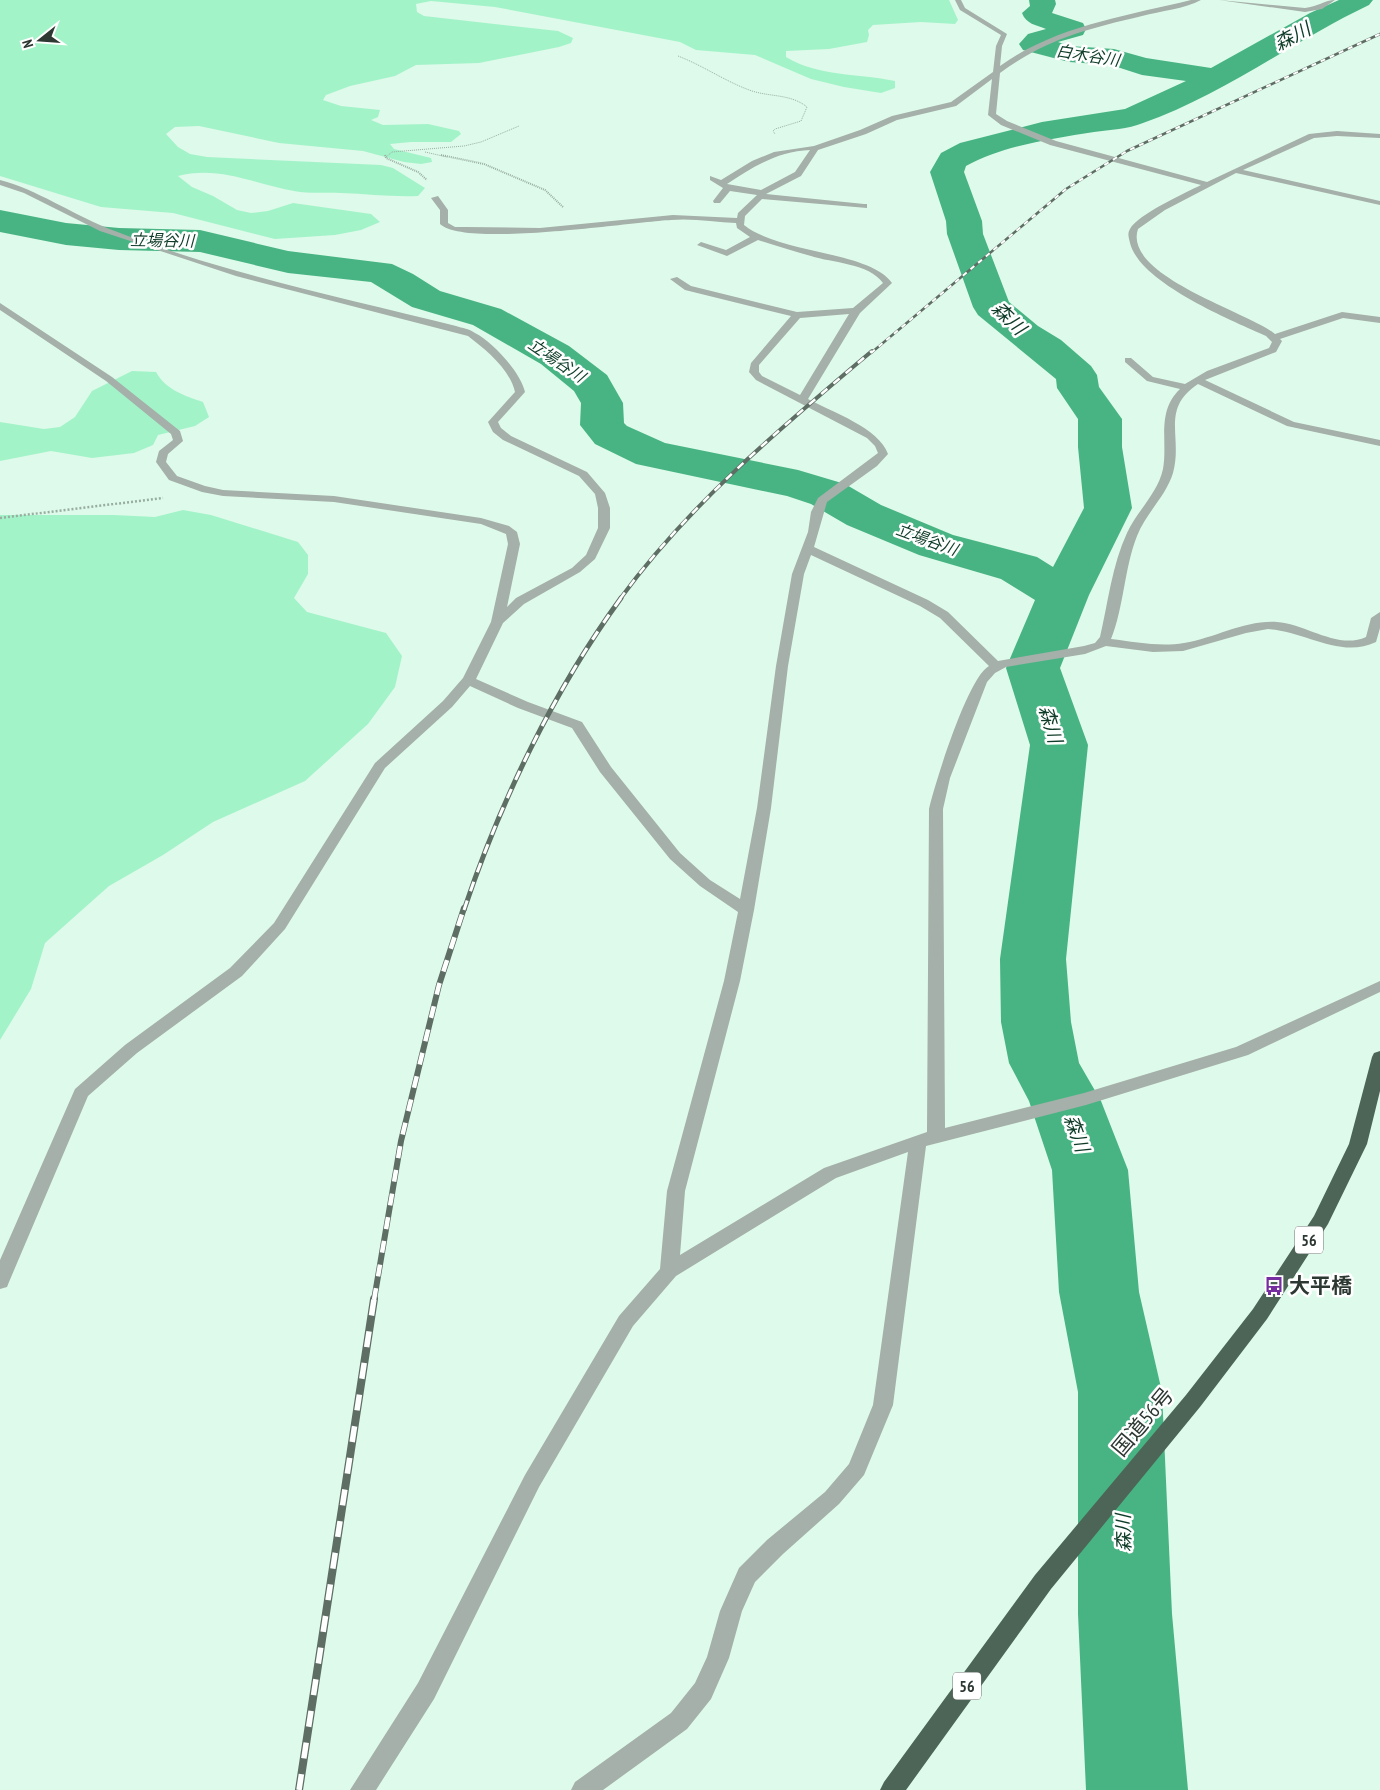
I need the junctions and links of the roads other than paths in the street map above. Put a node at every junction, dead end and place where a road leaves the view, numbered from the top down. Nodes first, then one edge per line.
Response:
1 (958, 0) edge
2 (1198, 0) edge
3 (1222, 0) edge
4 (1332, 0) edge
5 (995, 75) junction
6 (1380, 136) edge
7 (815, 148) junction
8 (1237, 171) junction
9 (712, 178) dead end
10 (0, 182) edge
11 (1210, 184) junction
12 (725, 185) junction
13 (762, 194) junction
14 (435, 198) road end
15 (717, 201) dead end
16 (1380, 203) edge
17 (864, 206) dead end
18 (739, 221) junction
19 (597, 226) junction
20 (757, 237) junction
21 (583, 239) dead end
22 (700, 245) dead end
23 (674, 279) dead end
24 (0, 306) edge
25 (856, 311) junction
26 (797, 315) junction
27 (1380, 320) edge
28 (1274, 338) junction
29 (1128, 360) dead end
30 (1193, 384) junction
31 (802, 400) junction
32 (1380, 444) edge
33 (808, 549) junction
34 (1380, 616) edge
35 (497, 622) junction
36 (1102, 642) junction
37 (997, 667) junction
38 (469, 681) junction
39 (746, 910) junction
40 (1380, 986) edge
41 (1380, 1057) edge
42 (927, 1139) junction
43 (669, 1270) junction
44 (0, 1282) edge
45 (362, 1790) edge
46 (583, 1790) edge
47 (892, 1790) edge

1 - 5 street
2 - 5 street
3 - 4 street
5 - 7 street
5 - 11 street
6 - 8 street
7 - 12 street
7 - 13 street
8 - 11 street
8 - 16 street
9 - 12 street
10 - 35 street
11 - 28 street
12 - 13 street
12 - 15 street
13 - 17 street
13 - 18 street
14 - 19 street
18 - 19 street
18 - 20 street
19 - 21 street
20 - 22 street
20 - 25 street
23 - 26 street
24 - 35 street
25 - 26 street
25 - 31 street
26 - 31 street
27 - 28 street
28 - 30 street
29 - 30 street
30 - 32 street
30 - 36 street
31 - 33 street
33 - 37 street
33 - 39 street
34 - 36 street
35 - 38 street
36 - 37 street
37 - 42 street
38 - 39 street
38 - 44 street
39 - 43 street
40 - 42 street
41 - 47 highway, 国道56号 / 56
42 - 43 street
42 - 46 street
43 - 45 street

